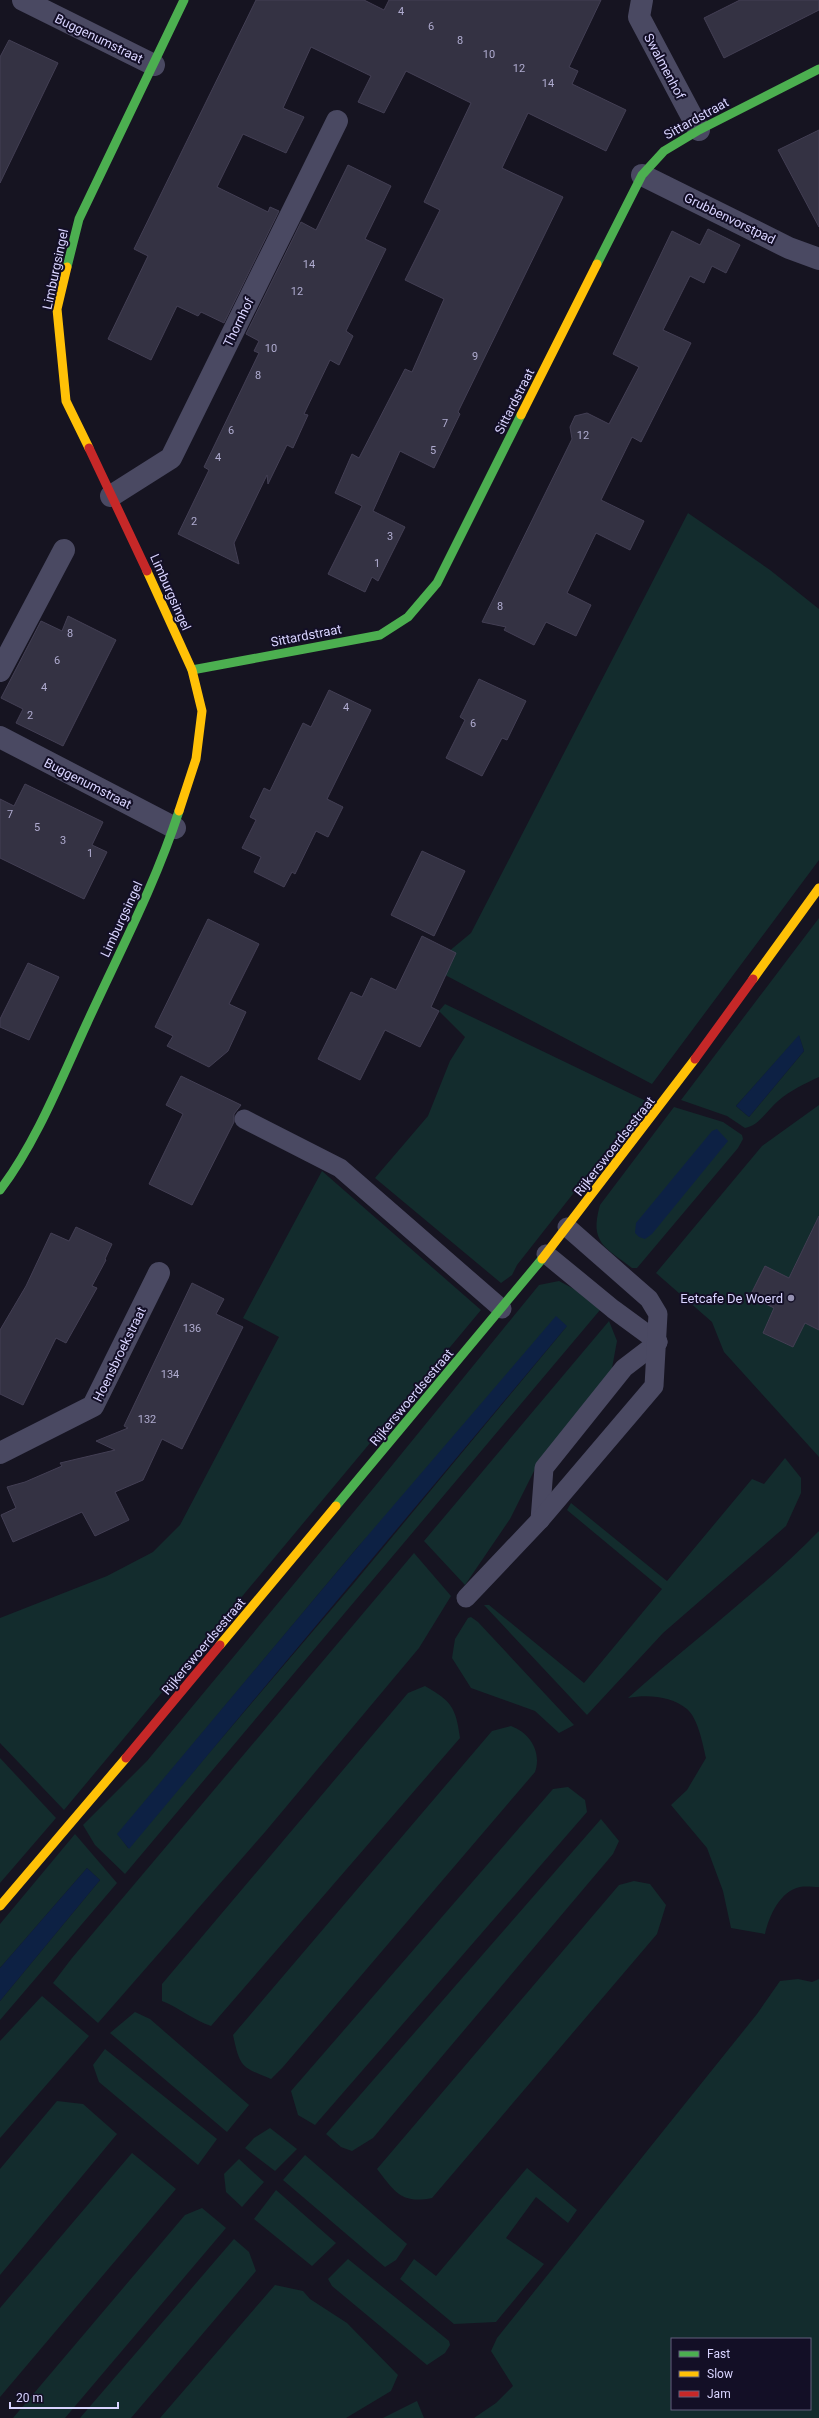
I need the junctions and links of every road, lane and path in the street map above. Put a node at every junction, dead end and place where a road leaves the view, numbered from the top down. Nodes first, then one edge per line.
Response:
1 (23, 0) edge
2 (184, 0) edge
3 (642, 0) edge
4 (154, 65) junction
5 (819, 69) edge
6 (337, 122) dead end
7 (699, 130) junction
8 (642, 175) junction
9 (819, 259) edge
10 (111, 496) junction
11 (64, 550) dead end
12 (192, 670) junction
13 (0, 671) edge
14 (0, 737) edge
15 (175, 828) junction
16 (819, 888) edge
17 (244, 1119) dead end
18 (0, 1190) edge
19 (567, 1227) junction
20 (546, 1254) junction
21 (159, 1273) dead end
22 (502, 1309) junction
23 (658, 1342) junction
24 (0, 1453) edge
25 (540, 1520) junction
26 (466, 1598) dead end
27 (0, 1906) edge

1 - 4 street, Buggenumstraat
2 - 4 street, Limburgsingel
3 - 7 street, Swalmenhof
4 - 10 street, Limburgsingel
5 - 7 street, Sittardstraat
6 - 10 street, Thornhof
7 - 8 street, Sittardstraat
8 - 9 street, Grubbenvorstpad
8 - 12 street, Sittardstraat
10 - 12 street, Limburgsingel
11 - 13 street
12 - 15 street, Limburgsingel
14 - 15 street, Buggenumstraat
15 - 18 street, Limburgsingel
16 - 19 street, Rijkerswoerdsestraat
17 - 22 lane
19 - 20 street, Rijkerswoerdsestraat
19 - 23 lane
20 - 22 street, Rijkerswoerdsestraat
20 - 23 lane
21 - 24 street, Hoensbroekstraat
22 - 27 street, Rijkerswoerdsestraat
23 - 25 lane
23 - 25 lane
25 - 26 lane

